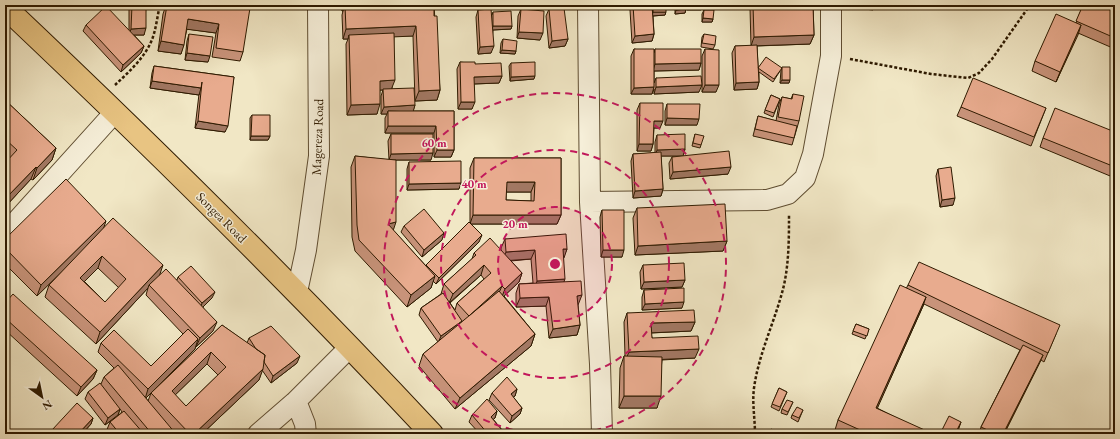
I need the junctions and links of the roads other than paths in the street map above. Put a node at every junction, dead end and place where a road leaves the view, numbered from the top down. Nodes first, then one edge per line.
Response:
1 (318, 5) edge
2 (588, 5) edge
3 (831, 5) edge
4 (8, 7) edge
5 (107, 105) junction
6 (590, 202) junction
7 (5, 234) edge
8 (297, 292) junction
9 (350, 347) junction
10 (296, 401) junction
11 (258, 434) edge
12 (306, 434) edge
13 (432, 434) edge
14 (602, 434) edge

1 - 8 street, Magereza Road
2 - 6 street
3 - 6 street
4 - 5 highway, Songea Road
5 - 7 street
5 - 8 highway, Songea Road
6 - 14 street
8 - 9 highway, Songea Road
9 - 10 street
9 - 13 highway, Songea Road
10 - 11 street
10 - 12 street

